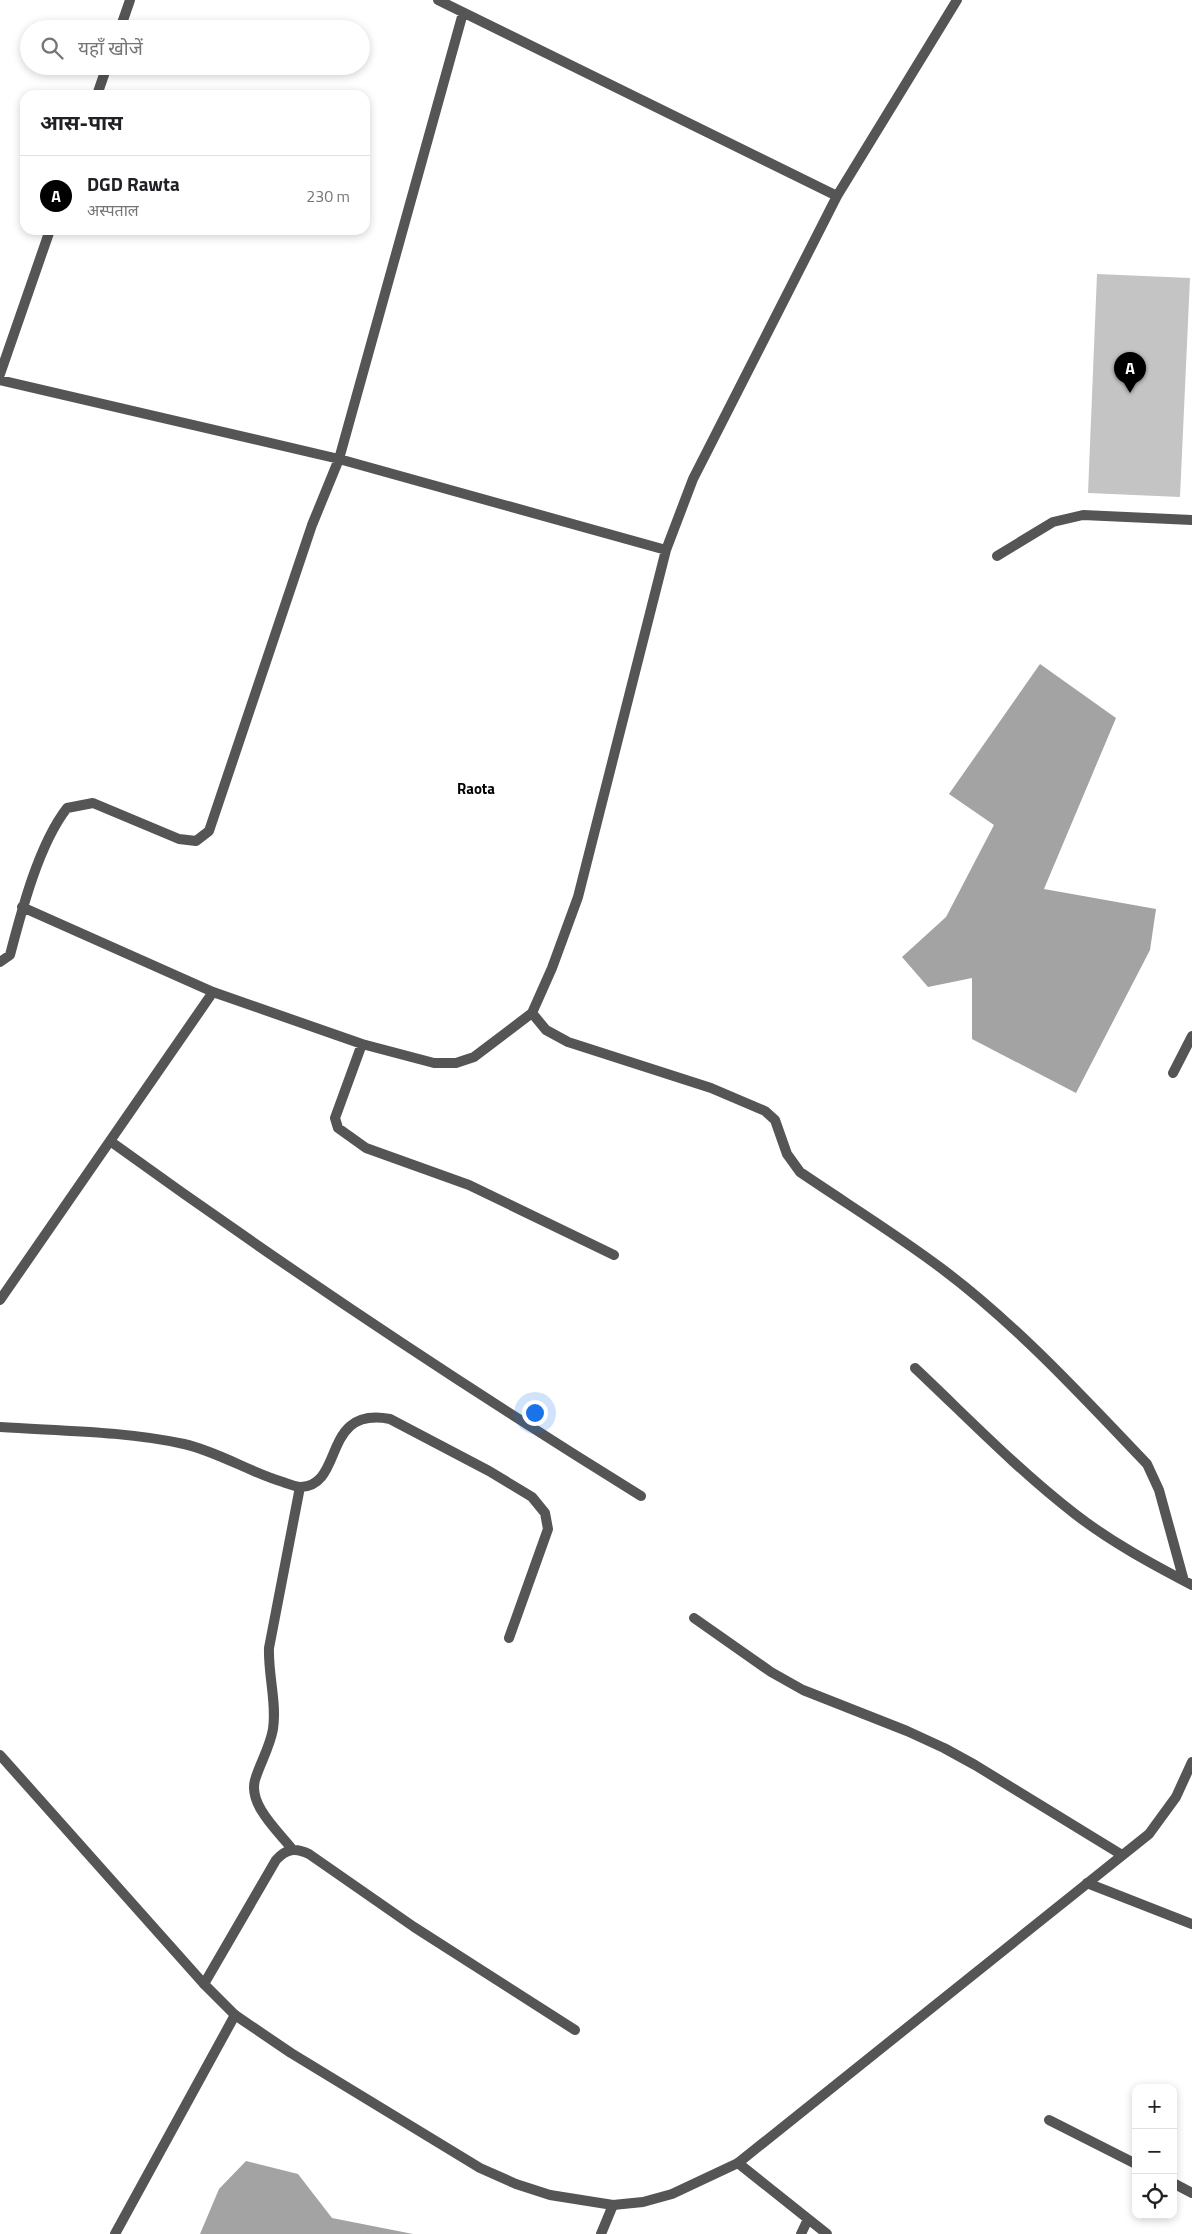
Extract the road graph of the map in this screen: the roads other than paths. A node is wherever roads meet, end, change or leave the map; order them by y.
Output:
1 (130, 0) edge
2 (440, 0) edge
3 (957, 0) edge
4 (463, 13) junction
5 (123, 20) edge
6 (104, 75) edge
7 (99, 90) edge
8 (837, 196) junction
9 (48, 235) edge
10 (0, 374) edge
11 (0, 380) edge
12 (339, 459) junction
13 (1192, 520) edge
14 (666, 550) junction
15 (997, 556) dead end
16 (22, 907) junction
17 (0, 962) edge
18 (213, 992) junction
19 (532, 1012) junction
20 (1192, 1036) edge
21 (362, 1044) junction
22 (1173, 1073) dead end
23 (110, 1141) junction
24 (614, 1255) dead end
25 (0, 1300) edge
26 (915, 1368) dead end
27 (0, 1427) edge
28 (300, 1487) junction
29 (641, 1496) dead end
30 (1188, 1583) edge
31 (694, 1618) dead end
32 (509, 1638) dead end
33 (0, 1754) edge
34 (1192, 1762) edge
35 (292, 1849) junction
36 (1122, 1855) junction
37 (1087, 1883) junction
38 (1192, 1924) edge
39 (204, 1984) junction
40 (235, 2015) junction
41 (575, 2030) dead end
42 (1049, 2120) dead end
43 (738, 2162) junction
44 (1132, 2162) edge
45 (1177, 2185) edge
46 (1192, 2192) edge
47 (613, 2205) junction
48 (808, 2219) junction
49 (116, 2234) edge
50 (601, 2234) edge
51 (801, 2234) edge
52 (827, 2234) edge

1 - 5 street
2 - 4 street
3 - 8 street
4 - 8 street
4 - 12 street
6 - 7 street
8 - 14 street
9 - 10 street
11 - 12 street
12 - 14 street
12 - 16 street
13 - 15 street
14 - 19 street
16 - 17 street
16 - 18 street
18 - 21 street
18 - 23 street
19 - 21 street
19 - 30 street
20 - 22 street
21 - 24 street
23 - 25 street
23 - 29 street
26 - 30 street
27 - 28 street
28 - 32 street
28 - 35 street
31 - 36 street
33 - 39 street
34 - 36 street
35 - 39 street
35 - 41 street
36 - 37 street
37 - 38 street
37 - 43 street
39 - 40 street
40 - 47 street
40 - 49 street
42 - 44 street
43 - 47 street
43 - 48 street
45 - 46 street
47 - 50 street
48 - 51 street
48 - 52 street

